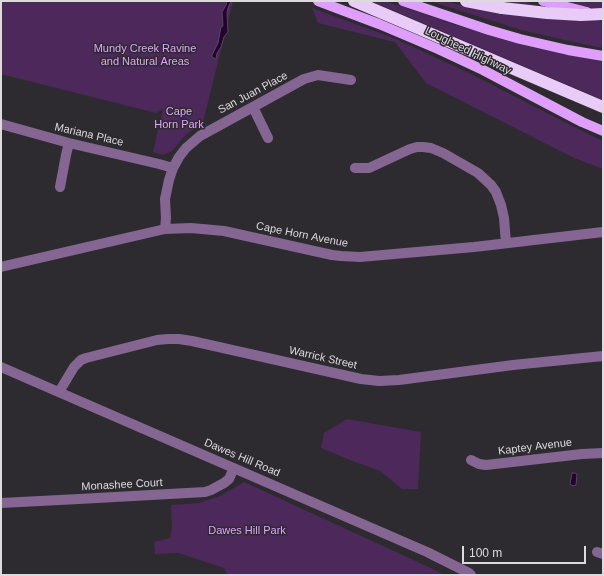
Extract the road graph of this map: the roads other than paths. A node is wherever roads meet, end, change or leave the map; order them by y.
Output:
1 (318, 1) edge
2 (354, 1) edge
3 (403, 1) edge
4 (466, 1) edge
5 (474, 1) edge
6 (543, 1) edge
7 (498, 7) junction
8 (603, 15) edge
9 (603, 56) edge
10 (351, 80) dead end
11 (253, 107) junction
12 (603, 107) edge
13 (1, 124) edge
14 (603, 132) edge
15 (268, 138) dead end
16 (69, 143) junction
17 (173, 168) junction
18 (356, 168) dead end
19 (60, 187) dead end
20 (165, 229) junction
21 (603, 232) edge
22 (506, 243) junction
23 (1, 267) edge
24 (603, 356) edge
25 (1, 367) edge
26 (59, 392) junction
27 (603, 453) edge
28 (471, 460) dead end
29 (234, 468) junction
30 (1, 503) edge
31 (471, 575) edge

1 - 14 main road, Lougheed Highway
2 - 12 highway
3 - 9 main road, Lougheed Highway
4 - 7 highway
5 - 7 highway
6 - 8 main road
7 - 8 highway, bridge
10 - 11 street, San Juan Place
11 - 15 street
11 - 17 street, San Juan Place
13 - 16 street, Mariana Place
16 - 17 street, Mariana Place
16 - 19 street
17 - 20 street, San Juan Place
18 - 22 street
20 - 22 street, Cape Horn Avenue
20 - 23 street, Cape Horn Avenue
21 - 22 street, Cape Horn Avenue
24 - 26 street, Warrick Street
25 - 26 street, Dawes Hill Road
26 - 29 street, Dawes Hill Road
27 - 28 street, Kaptey Avenue
29 - 30 street, Monashee Court
29 - 31 street, Dawes Hill Road

